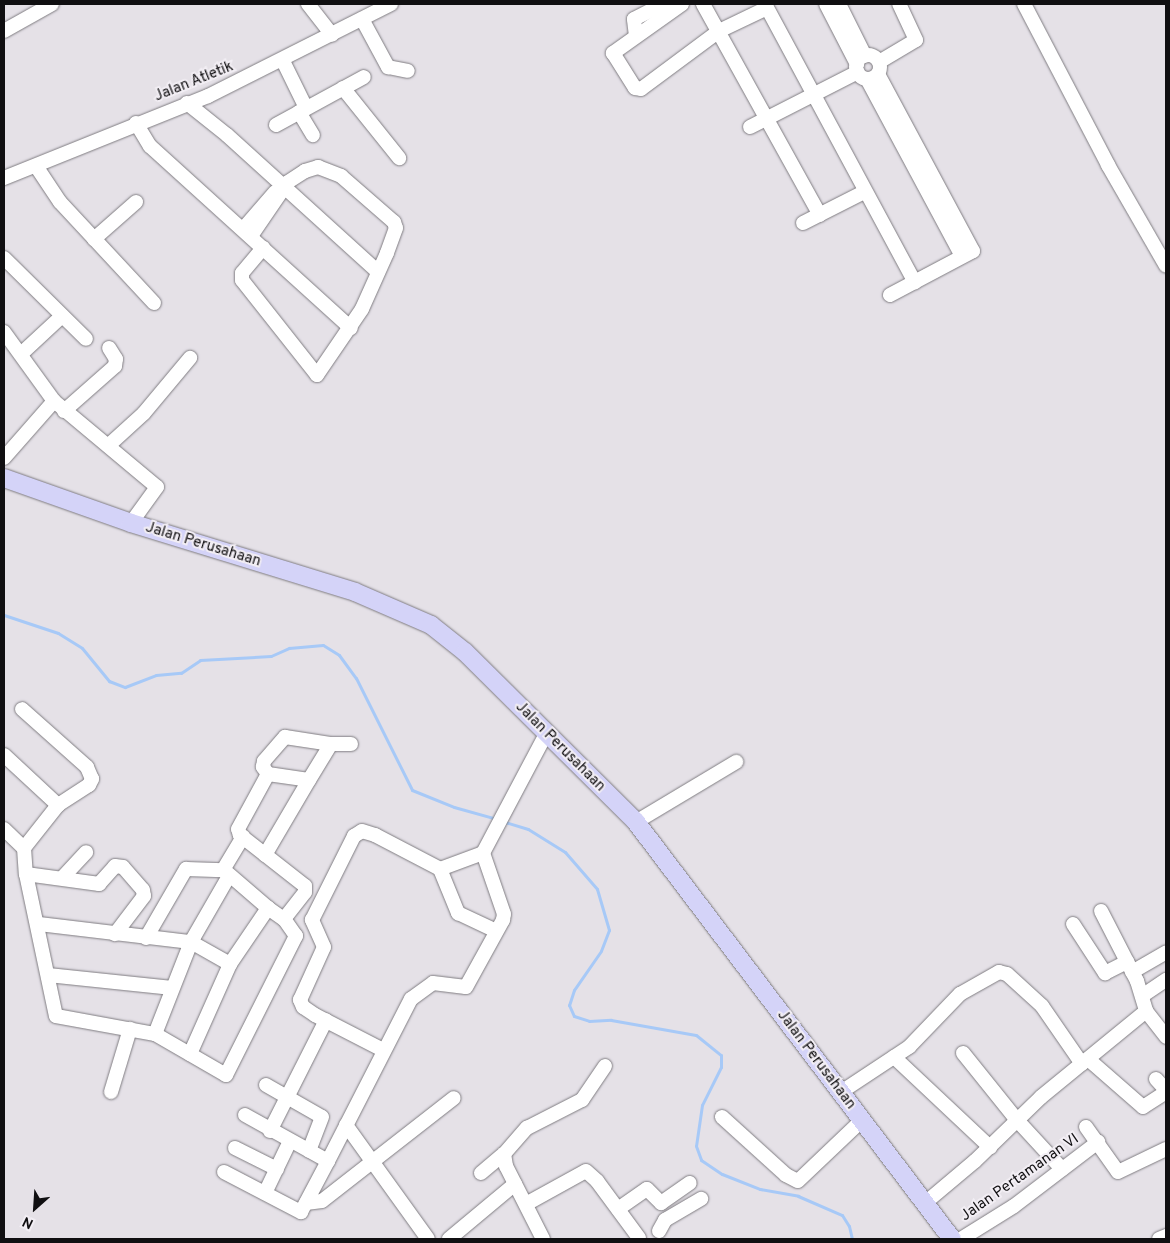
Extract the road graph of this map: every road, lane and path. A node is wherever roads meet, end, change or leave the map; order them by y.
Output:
1 (52, 4) edge
2 (308, 4) edge
3 (391, 4) edge
4 (663, 4) edge
5 (682, 4) edge
6 (703, 4) edge
7 (826, 4) edge
8 (839, 4) edge
9 (900, 4) edge
10 (1024, 4) edge
11 (766, 6) edge
12 (362, 19) junction
13 (4, 31) edge
14 (719, 31) junction
15 (332, 35) junction
16 (636, 36) junction
17 (283, 61) junction
18 (867, 68) junction
19 (408, 71) dead end
20 (364, 77) dead end
21 (343, 88) junction
22 (813, 96) junction
23 (187, 103) junction
24 (303, 110) junction
25 (767, 119) junction
26 (136, 123) junction
27 (276, 125) dead end
28 (750, 126) dead end
29 (313, 135) dead end
30 (399, 158) dead end
31 (36, 166) junction
32 (4, 178) edge
33 (285, 188) junction
34 (864, 192) junction
35 (136, 202) dead end
36 (820, 215) junction
37 (803, 223) dead end
38 (247, 233) junction
39 (94, 239) junction
40 (263, 248) junction
41 (4, 258) edge
42 (1166, 266) edge
43 (378, 272) junction
44 (915, 282) junction
45 (890, 295) dead end
46 (154, 303) dead end
47 (62, 316) junction
48 (351, 328) junction
49 (4, 332) edge
50 (86, 339) dead end
51 (109, 348) dead end
52 (22, 354) junction
53 (190, 358) dead end
54 (54, 402) junction
55 (64, 411) junction
56 (108, 445) junction
57 (4, 458) edge
58 (5, 481) edge
59 (131, 523) junction
60 (22, 709) dead end
61 (546, 734) junction
62 (331, 744) junction
63 (351, 744) dead end
64 (4, 755) edge
65 (736, 762) dead end
66 (268, 774) junction
67 (309, 780) junction
68 (58, 805) junction
69 (636, 822) junction
70 (4, 829) edge
71 (243, 837) junction
72 (24, 848) junction
73 (86, 852) dead end
74 (484, 853) junction
75 (265, 855) junction
76 (440, 869) junction
77 (226, 872) junction
78 (26, 874) junction
79 (63, 877) junction
80 (268, 908) junction
81 (1101, 911) dead end
82 (284, 920) junction
83 (39, 924) junction
84 (1073, 924) dead end
85 (496, 931) junction
86 (115, 934) junction
87 (146, 938) junction
88 (191, 942) junction
89 (1166, 952) edge
90 (230, 964) junction
91 (1130, 967) junction
92 (48, 975) junction
93 (1166, 980) edge
94 (172, 988) junction
95 (1142, 996) junction
96 (1146, 1011) junction
97 (326, 1020) junction
98 (130, 1029) junction
99 (1164, 1032) edge
100 (155, 1034) junction
101 (384, 1050) junction
102 (963, 1053) dead end
103 (190, 1054) junction
104 (894, 1057) junction
105 (1085, 1062) junction
106 (605, 1066) dead end
107 (1156, 1079) dead end
108 (266, 1085) dead end
109 (111, 1092) dead end
110 (841, 1092) junction
111 (1166, 1093) edge
112 (288, 1097) junction
113 (454, 1098) dead end
114 (245, 1115) dead end
115 (722, 1117) dead end
116 (1016, 1119) junction
117 (862, 1120) junction
118 (346, 1125) junction
119 (1086, 1127) dead end
120 (270, 1131) junction
121 (290, 1141) junction
122 (1098, 1142) junction
123 (990, 1147) junction
124 (235, 1148) dead end
125 (1166, 1149) edge
126 (309, 1151) junction
127 (504, 1154) junction
128 (372, 1159) junction
129 (328, 1162) junction
130 (277, 1169) junction
131 (1062, 1169) junction
132 (224, 1172) dead end
133 (481, 1173) dead end
134 (690, 1183) dead end
135 (515, 1184) junction
136 (265, 1193) junction
137 (701, 1199) dead end
138 (925, 1202) junction
139 (306, 1203) junction
140 (526, 1204) junction
141 (618, 1209) junction
142 (662, 1235) edge
143 (1166, 1236) edge
144 (428, 1239) edge
145 (449, 1239) edge
146 (543, 1239) edge
147 (639, 1239) edge
148 (953, 1239) edge
149 (1158, 1239) edge

1 - 13 street
2 - 15 street
3 - 12 street, Jalan Atletik
4 - 16 street
5 - 16 street
6 - 14 street
7 - 18 street
8 - 18 street
9 - 18 street
10 - 42 street
11 - 14 street
11 - 22 street
12 - 15 street, Jalan Atletik
12 - 19 street
14 - 16 street
14 - 25 street
15 - 17 street, Jalan Atletik
17 - 23 street, Jalan Atletik
17 - 24 street
18 - 22 street
18 - 44 street
20 - 21 street
21 - 24 street
21 - 30 street
22 - 25 street
22 - 34 street
23 - 26 street, Jalan Atletik
23 - 33 street
24 - 27 street
24 - 29 street
25 - 28 street
25 - 36 street
26 - 31 street, Jalan Atletik
26 - 38 street
31 - 32 street, Jalan Atletik
31 - 39 street
33 - 38 street
33 - 43 street
33 - 43 street
34 - 36 street
34 - 44 street
35 - 39 street
36 - 37 street
38 - 40 street
39 - 46 street
40 - 48 street
40 - 48 street
41 - 47 street
43 - 48 street
44 - 45 street
47 - 50 street
47 - 52 street
49 - 52 street
51 - 55 street
52 - 54 street
53 - 56 street
54 - 55 street
54 - 57 street
55 - 56 street
56 - 59 street
58 - 59 main road, Jalan Perusahaan
59 - 61 main road, Jalan Perusahaan
60 - 68 street
61 - 69 main road, Jalan Perusahaan
61 - 74 street
62 - 63 street
62 - 66 street
62 - 67 street
64 - 68 street
65 - 69 street
66 - 67 street
66 - 71 street
67 - 75 street
68 - 72 street
69 - 110 main road, Jalan Perusahaan
70 - 72 street
71 - 75 street
71 - 77 street
72 - 78 street
73 - 79 street
74 - 76 street
74 - 85 street
75 - 82 street
76 - 85 street
76 - 97 street
77 - 80 street
77 - 87 street
77 - 88 street
78 - 79 street
78 - 83 street
79 - 86 street
80 - 82 street
80 - 90 street
81 - 91 street
82 - 103 street
83 - 86 street
83 - 92 street
84 - 91 street
85 - 101 street
86 - 87 street
87 - 88 street
88 - 90 street
88 - 94 street
89 - 91 street
90 - 103 street
91 - 95 street
92 - 94 street
92 - 98 street
93 - 95 street
94 - 100 street
95 - 96 street
96 - 99 street
96 - 105 street
97 - 101 street
97 - 112 street
98 - 100 street
98 - 109 street
100 - 103 street
101 - 118 street
102 - 116 street
104 - 105 street
104 - 110 street
104 - 123 street
105 - 111 street
105 - 116 street
106 - 127 street
107 - 111 street
108 - 112 street
110 - 117 main road, Jalan Perusahaan
112 - 120 street
112 - 126 street
113 - 128 street
114 - 120 street
115 - 117 street
116 - 123 street
116 - 131 street
117 - 138 main road, Jalan Perusahaan
118 - 128 street
118 - 129 street
119 - 122 street
120 - 121 street
121 - 126 street
121 - 130 street
122 - 125 street
122 - 131 street, Jalan Pertamanan VI
123 - 138 street
124 - 130 street
126 - 129 street
127 - 133 street
127 - 135 street
128 - 139 street
128 - 144 street
129 - 139 street
130 - 136 street
131 - 148 street, Jalan Pertamanan VI
132 - 136 street
134 - 141 street
135 - 140 street
135 - 145 street
136 - 139 street
137 - 142 street
138 - 148 main road, Jalan Perusahaan
140 - 141 street
140 - 146 street
141 - 147 street
142 - 147 street
143 - 149 street

